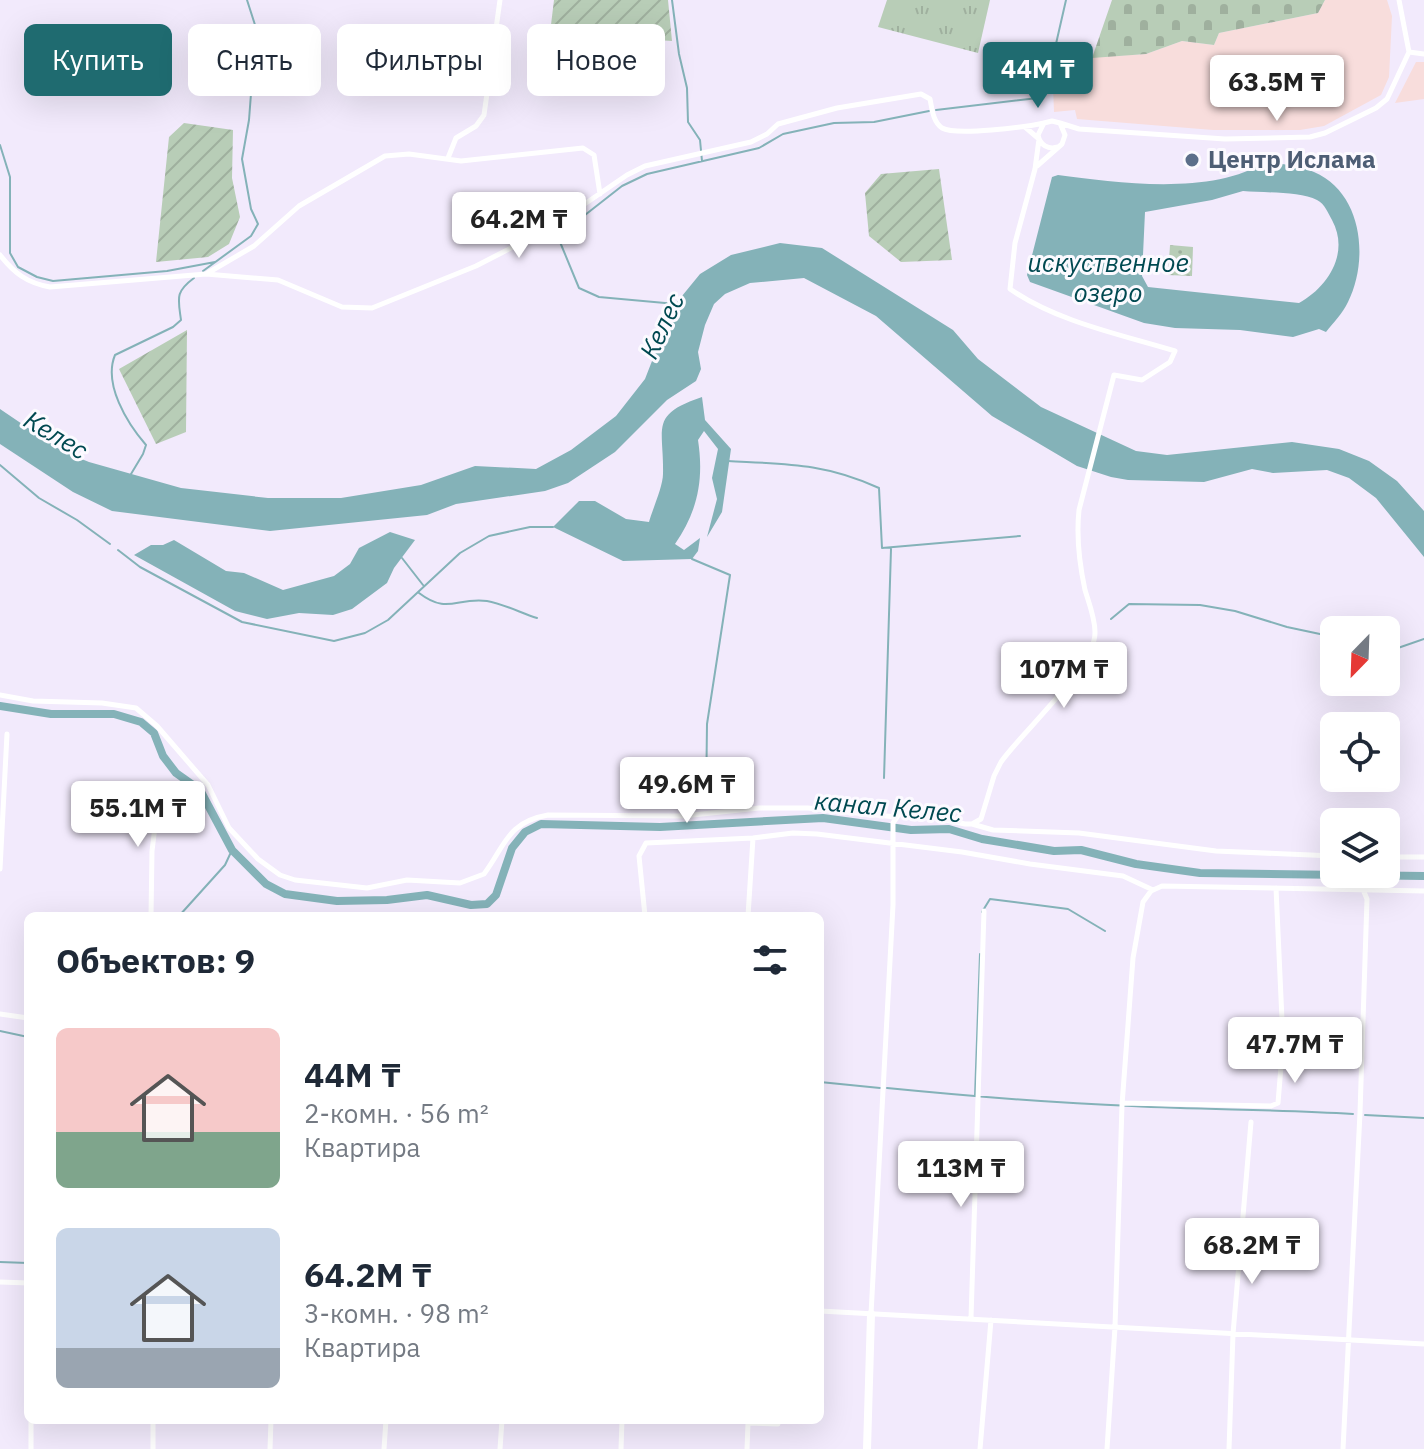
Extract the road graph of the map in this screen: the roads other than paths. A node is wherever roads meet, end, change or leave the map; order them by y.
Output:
1 (500, 0) edge
2 (1399, 0) edge
3 (1409, 52) junction
4 (1424, 54) edge
5 (1044, 123) junction
6 (1060, 123) junction
7 (1025, 127) junction
8 (1079, 129) junction
9 (1039, 139) junction
10 (1060, 145) junction
11 (448, 158) junction
12 (1035, 169) junction
13 (600, 194) junction
14 (0, 255) edge
15 (206, 274) junction
16 (0, 695) edge
17 (7, 734) dead end
18 (160, 786) dead end
19 (894, 820) junction
20 (972, 824) junction
21 (753, 838) junction
22 (892, 844) junction
23 (1320, 855) edge
24 (1400, 857) edge
25 (1424, 857) edge
26 (0, 869) edge
27 (1276, 888) junction
28 (1153, 890) junction
29 (1424, 891) edge
30 (1364, 892) junction
31 (984, 911) dead end
32 (151, 912) edge
33 (645, 912) edge
34 (748, 912) edge
35 (0, 1014) edge
36 (24, 1017) edge
37 (1122, 1106) junction
38 (1251, 1122) dead end
39 (0, 1282) edge
40 (24, 1283) edge
41 (824, 1311) edge
42 (871, 1314) junction
43 (971, 1318) junction
44 (991, 1320) junction
45 (1115, 1327) junction
46 (1233, 1334) junction
47 (1349, 1340) junction
48 (1424, 1344) edge
49 (31, 1424) edge
50 (153, 1424) edge
51 (271, 1424) edge
52 (386, 1424) edge
53 (502, 1424) edge
54 (622, 1424) edge
55 (748, 1424) edge
56 (31, 1449) edge
57 (153, 1449) edge
58 (270, 1449) edge
59 (384, 1449) edge
60 (500, 1449) edge
61 (621, 1449) edge
62 (747, 1449) edge
63 (867, 1449) edge
64 (980, 1449) edge
65 (1107, 1449) edge
66 (1229, 1449) edge
67 (1343, 1449) edge

1 - 11 street
2 - 3 street
3 - 4 street
3 - 8 street
5 - 6 street
5 - 7 street
5 - 9 street
6 - 8 street
6 - 10 street
7 - 9 street
7 - 13 street
8 - 10 street
9 - 10 street
9 - 12 street
10 - 12 street
11 - 13 street
11 - 15 street
12 - 20 street
13 - 15 street
14 - 15 street
16 - 19 street
17 - 26 street
18 - 32 street
19 - 20 street
19 - 22 street
20 - 23 street
21 - 22 street
21 - 33 street
21 - 34 street
22 - 28 street
22 - 42 street
24 - 25 street
27 - 28 street
27 - 30 street
27 - 37 street
28 - 37 street
29 - 30 street
30 - 47 street
31 - 43 street
35 - 36 street
37 - 45 street
38 - 46 street
39 - 40 street
41 - 42 street
42 - 43 street
42 - 63 main road
43 - 44 street
44 - 45 street
44 - 64 street
45 - 46 street
45 - 65 street
46 - 47 street
46 - 66 street
47 - 48 street
47 - 67 street
49 - 56 street
50 - 57 street
51 - 58 street
52 - 59 street
53 - 60 street
54 - 61 street
55 - 62 street

